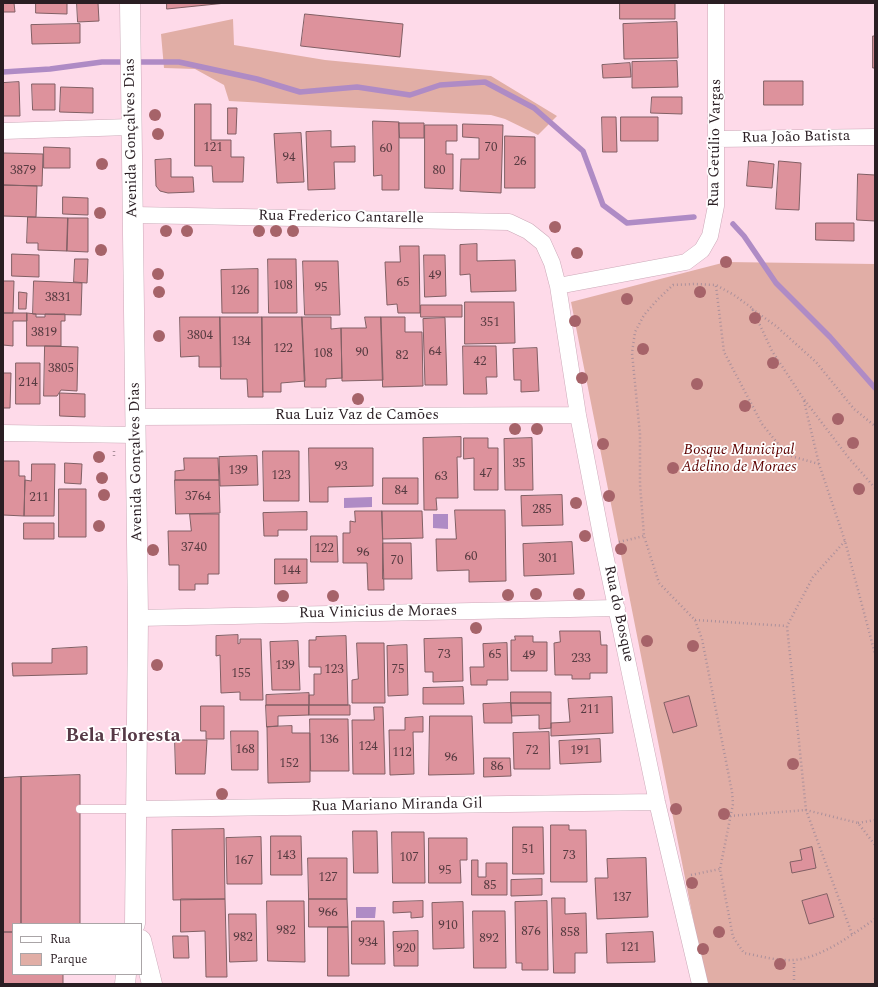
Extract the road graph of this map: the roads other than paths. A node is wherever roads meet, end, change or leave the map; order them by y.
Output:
1 (130, 3) edge
2 (716, 3) edge
3 (130, 127) junction
4 (3, 131) edge
5 (875, 136) edge
6 (717, 139) junction
7 (134, 215) junction
8 (543, 243) joint
9 (558, 286) junction
10 (578, 415) junction
11 (136, 426) junction
12 (3, 433) edge
13 (617, 608) junction
14 (138, 618) junction
15 (657, 802) junction
16 (80, 809) dead end
17 (137, 810) junction
18 (136, 923) edge
19 (142, 944) edge
20 (152, 984) edge
21 (700, 984) edge

1 - 3 street, Avenida Gonçalves Dias
2 - 6 street, Rua Getúlio Vargas
3 - 4 street
3 - 7 street, Avenida Gonçalves Dias
5 - 6 street, Rua João Batista
6 - 9 street, Rua Getúlio Vargas
7 - 8 street, Rua Frederico Cantarelle
7 - 11 street, Avenida Gonçalves Dias
8 - 9 street, Rua do Bosque
9 - 10 street, Rua do Bosque
10 - 11 street, Rua Luiz Vaz de Camões
10 - 13 street, Rua do Bosque
11 - 12 street, Rua Luiz Vaz de Camões
11 - 14 street, Avenida Gonçalves Dias
13 - 14 street, Rua Vinicius de Moraes
13 - 15 street, Rua do Bosque
14 - 17 street, Avenida Gonçalves Dias
15 - 17 street, Rua Mariano Miranda Gil
15 - 21 street, Rua do Bosque
16 - 17 lane
17 - 18 street, Avenida Gonçalves Dias
19 - 20 street

